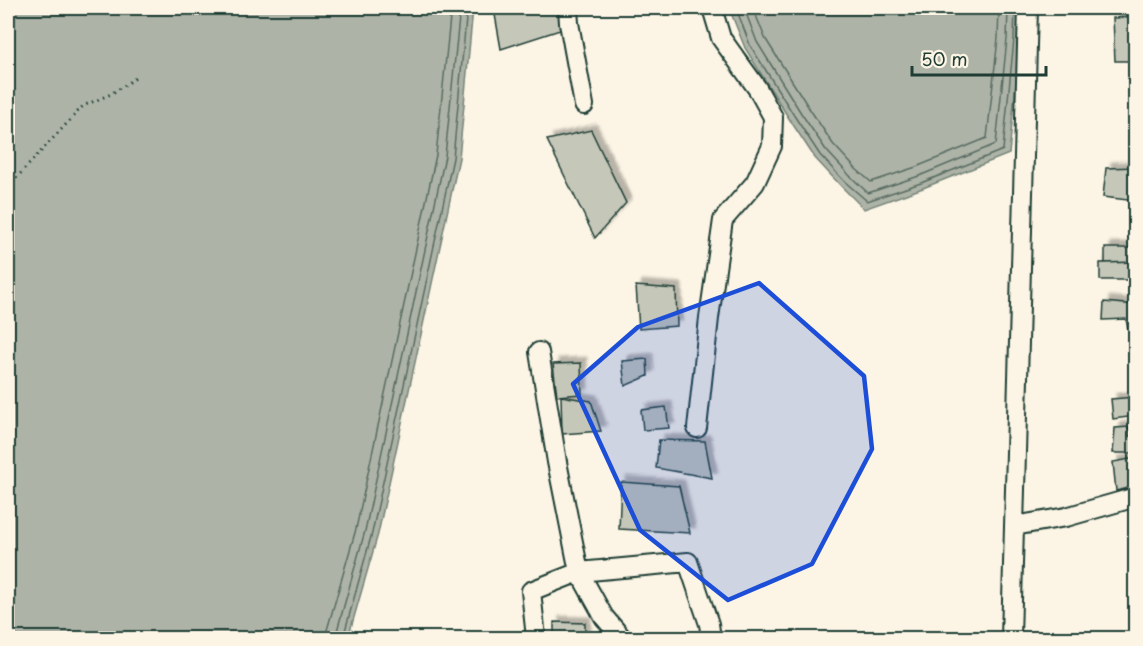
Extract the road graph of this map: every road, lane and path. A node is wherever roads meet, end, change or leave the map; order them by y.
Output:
1 (568, 8) edge
2 (712, 8) edge
3 (1028, 8) edge
4 (137, 77) dead end
5 (584, 105) dead end
6 (8, 187) edge
7 (539, 352) dead end
8 (697, 428) dead end
9 (1136, 497) edge
10 (1014, 526) junction
11 (579, 572) junction
12 (536, 639) edge
13 (622, 639) edge
14 (711, 639) edge
15 (1011, 639) edge

1 - 5 street
2 - 8 street
3 - 10 street
4 - 6 path
7 - 11 street
9 - 10 street
10 - 15 street
11 - 12 street
11 - 13 street
11 - 14 street

